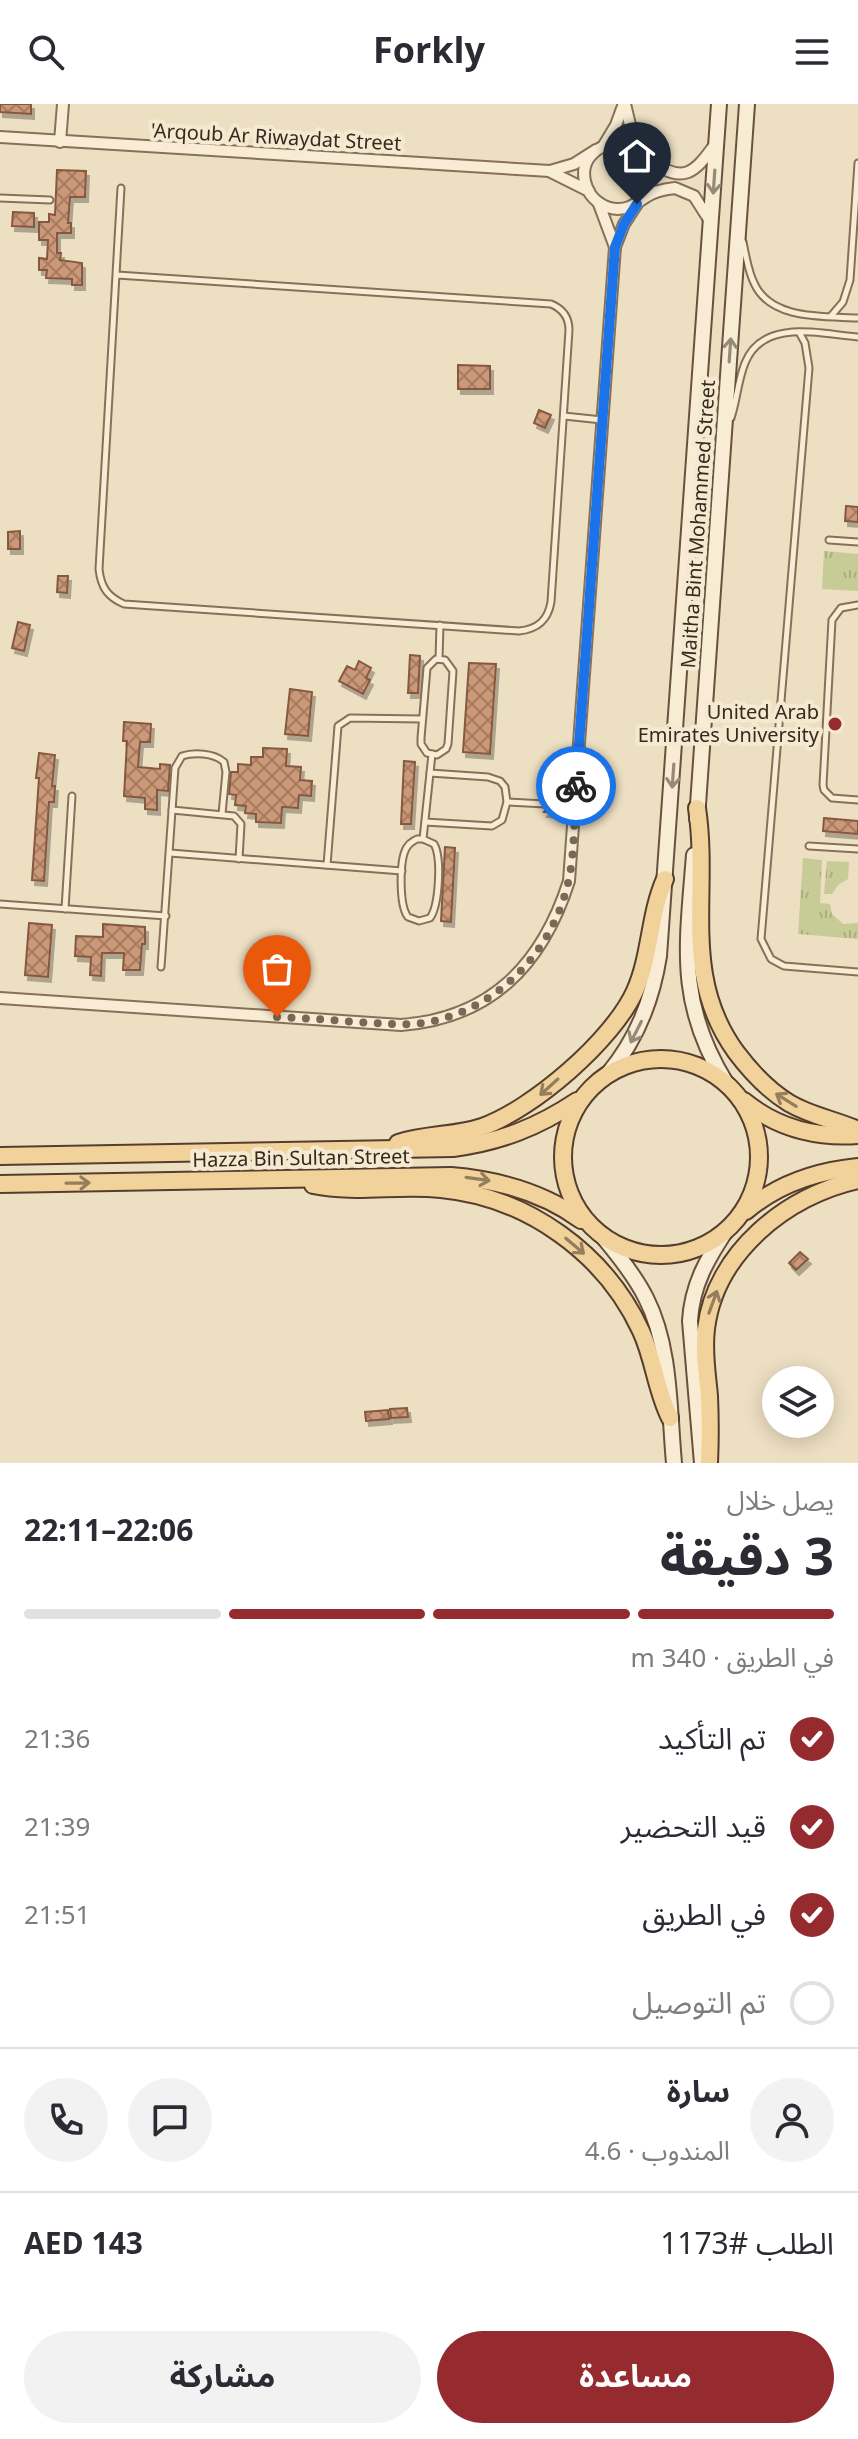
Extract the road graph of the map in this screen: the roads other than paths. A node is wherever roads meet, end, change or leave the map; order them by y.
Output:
1 (63, 104) edge
2 (624, 104) edge
3 (719, 104) edge
4 (747, 104) edge
5 (0, 137) edge
6 (717, 141) junction
7 (60, 142) junction
8 (600, 148) junction
9 (647, 157) junction
10 (858, 163) edge
11 (550, 171) junction
12 (121, 188) dead end
13 (589, 191) junction
14 (0, 198) edge
15 (50, 200) dead end
16 (642, 200) junction
17 (598, 202) junction
18 (739, 221) junction
19 (711, 222) junction
20 (615, 247) junction
21 (117, 275) junction
22 (830, 316) junction
23 (858, 318) edge
24 (799, 332) junction
25 (858, 337) edge
26 (564, 416) junction
27 (603, 420) junction
28 (724, 438) junction
29 (829, 540) dead end
30 (858, 542) edge
31 (858, 605) edge
32 (440, 625) junction
33 (439, 659) junction
34 (422, 719) junction
35 (432, 754) junction
36 (430, 773) junction
37 (72, 796) dead end
38 (858, 800) edge
39 (507, 802) junction
40 (545, 804) dead end
41 (556, 805) dead end
42 (575, 806) junction
43 (697, 808) junction
44 (172, 810) junction
45 (222, 814) junction
46 (425, 822) junction
47 (423, 839) junction
48 (809, 846) dead end
49 (858, 849) edge
50 (170, 853) junction
51 (239, 859) junction
52 (327, 865) junction
53 (402, 871) junction
54 (665, 879) junction
55 (0, 904) edge
56 (65, 909) junction
57 (166, 916) junction
58 (161, 967) dead end
59 (858, 972) edge
60 (0, 998) edge
61 (608, 1074) junction
62 (731, 1088) junction
63 (582, 1098) junction
64 (858, 1133) edge
65 (378, 1150) junction
66 (0, 1156) edge
67 (858, 1167) edge
68 (289, 1178) junction
69 (858, 1180) edge
70 (0, 1184) edge
71 (733, 1223) junction
72 (597, 1232) junction
73 (670, 1418) junction
74 (674, 1463) edge
75 (702, 1463) edge
76 (709, 1463) edge

1 - 7 street
2 - 8 street
2 - 9 street
3 - 6 main road, Maitha Bint Mohammed Street
4 - 18 main road, Maitha Bint Mohammed Street
5 - 7 street, 'Arqoub Ar Riwaydat Street
6 - 9 street
6 -> 19 main road, Maitha Bint Mohammed Street
7 - 11 street, 'Arqoub Ar Riwaydat Street
8 - 9 street
8 - 11 street, 'Arqoub Ar Riwaydat Street
8 - 13 street
9 - 16 street
10 - 22 lane
11 - 13 street, 'Arqoub Ar Riwaydat Street
12 - 21 lane
13 - 17 street
14 - 15 lane
16 - 17 street
16 - 19 street
16 - 20 street
17 - 20 street
18 - 22 lane
28 -> 18 main road, Maitha Bint Mohammed Street
19 -> 54 main road, Maitha Bint Mohammed Street
20 - 27 street
21 - 26 lane
21 - 32 lane
22 - 23 lane
24 - 25 lane
24 - 28 lane
24 - 59 lane
26 - 27 lane
26 - 32 lane
27 - 42 street
28 - 43 main road, Maitha Bint Mohammed Street
29 - 30 lane
31 - 38 lane
32 - 33 lane
33 - 34 lane
33 - 35 lane
34 - 35 lane
34 - 52 lane
35 - 36 lane
36 - 39 lane
36 - 46 lane
37 - 56 lane
39 - 40 lane
39 - 46 lane
41 - 42 lane
42 - 60 street
43 - 62 main road, Maitha Bint Mohammed Street
64 -> 43 main road
44 - 45 lane
44 - 45 lane
44 - 50 lane
45 - 51 lane
46 - 47 lane
47 - 53 lane
47 - 53 lane
48 - 49 lane
50 - 51 lane
50 - 57 lane
51 - 52 lane
52 - 53 lane
54 -> 61 main road, Maitha Bint Mohammed Street
54 -> 65 main road
55 - 56 lane
56 - 57 lane
57 - 58 lane
61 - 62 main road
61 - 63 main road
62 - 64 main road
62 - 71 main road
63 - 65 main road, Hazza Bin Sultan Street
63 - 72 main road
65 - 66 main road, Hazza Bin Sultan Street
67 - 71 main road
70 -> 68 main road, Hazza Bin Sultan Street
68 -> 72 main road, Hazza Bin Sultan Street
68 -> 73 main road
76 -> 69 main road
71 - 72 main road
71 - 75 main road
72 - 73 main road
73 - 74 main road

